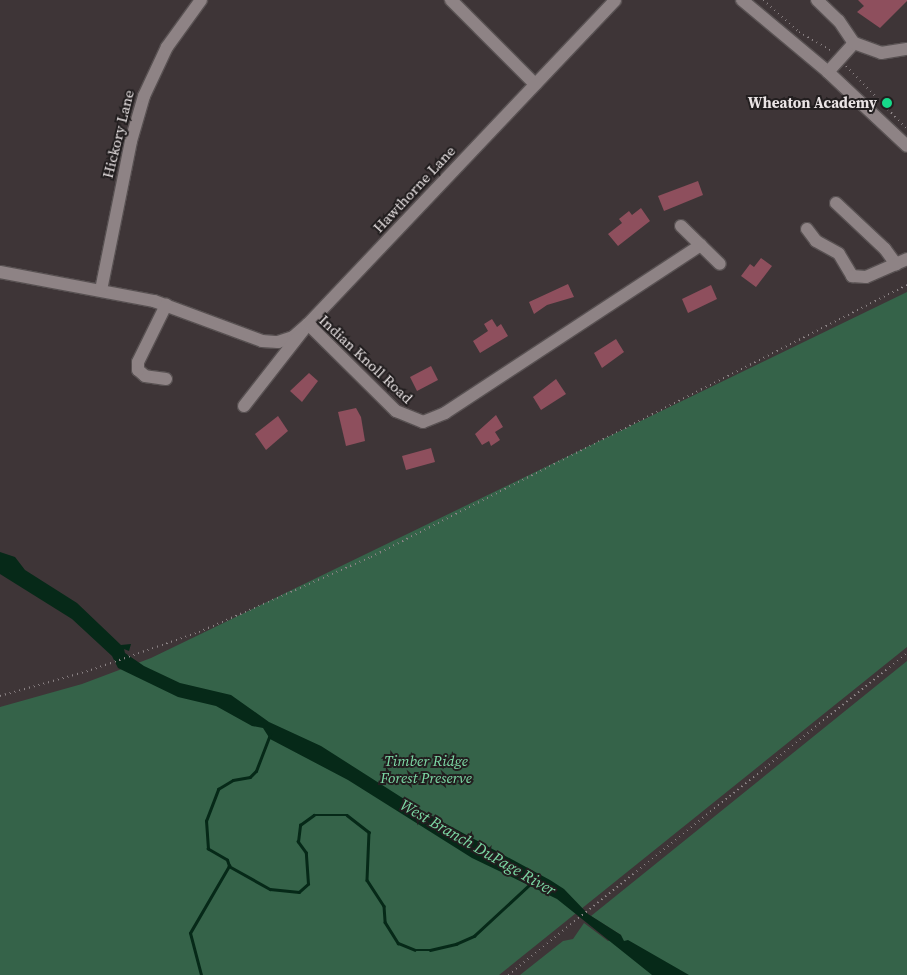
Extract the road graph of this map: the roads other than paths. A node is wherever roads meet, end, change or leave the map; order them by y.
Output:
1 (201, 0) edge
2 (451, 0) edge
3 (615, 0) edge
4 (742, 0) edge
5 (816, 0) edge
6 (854, 43) junction
7 (907, 49) edge
8 (828, 72) junction
9 (535, 84) junction
10 (907, 146) edge
11 (836, 202) dead end
12 (681, 226) dead end
13 (807, 229) dead end
14 (701, 245) junction
15 (901, 261) edge
16 (720, 264) dead end
17 (0, 272) edge
18 (101, 290) junction
19 (166, 306) junction
20 (308, 324) junction
21 (166, 379) dead end
22 (244, 406) dead end

1 - 18 street, Hickory Lane
2 - 9 street
3 - 9 street, Hawthorne Lane
4 - 8 street
5 - 6 street
6 - 7 street
6 - 8 street
8 - 10 street
9 - 20 street, Hawthorne Lane
11 - 15 street
12 - 14 street
13 - 15 street
14 - 16 street
14 - 20 street, Indian Knoll Road
17 - 18 street, Indian Knoll Road
18 - 19 street, Indian Knoll Road
19 - 20 street, Indian Knoll Road
19 - 21 street
20 - 22 street, Hawthorne Lane

